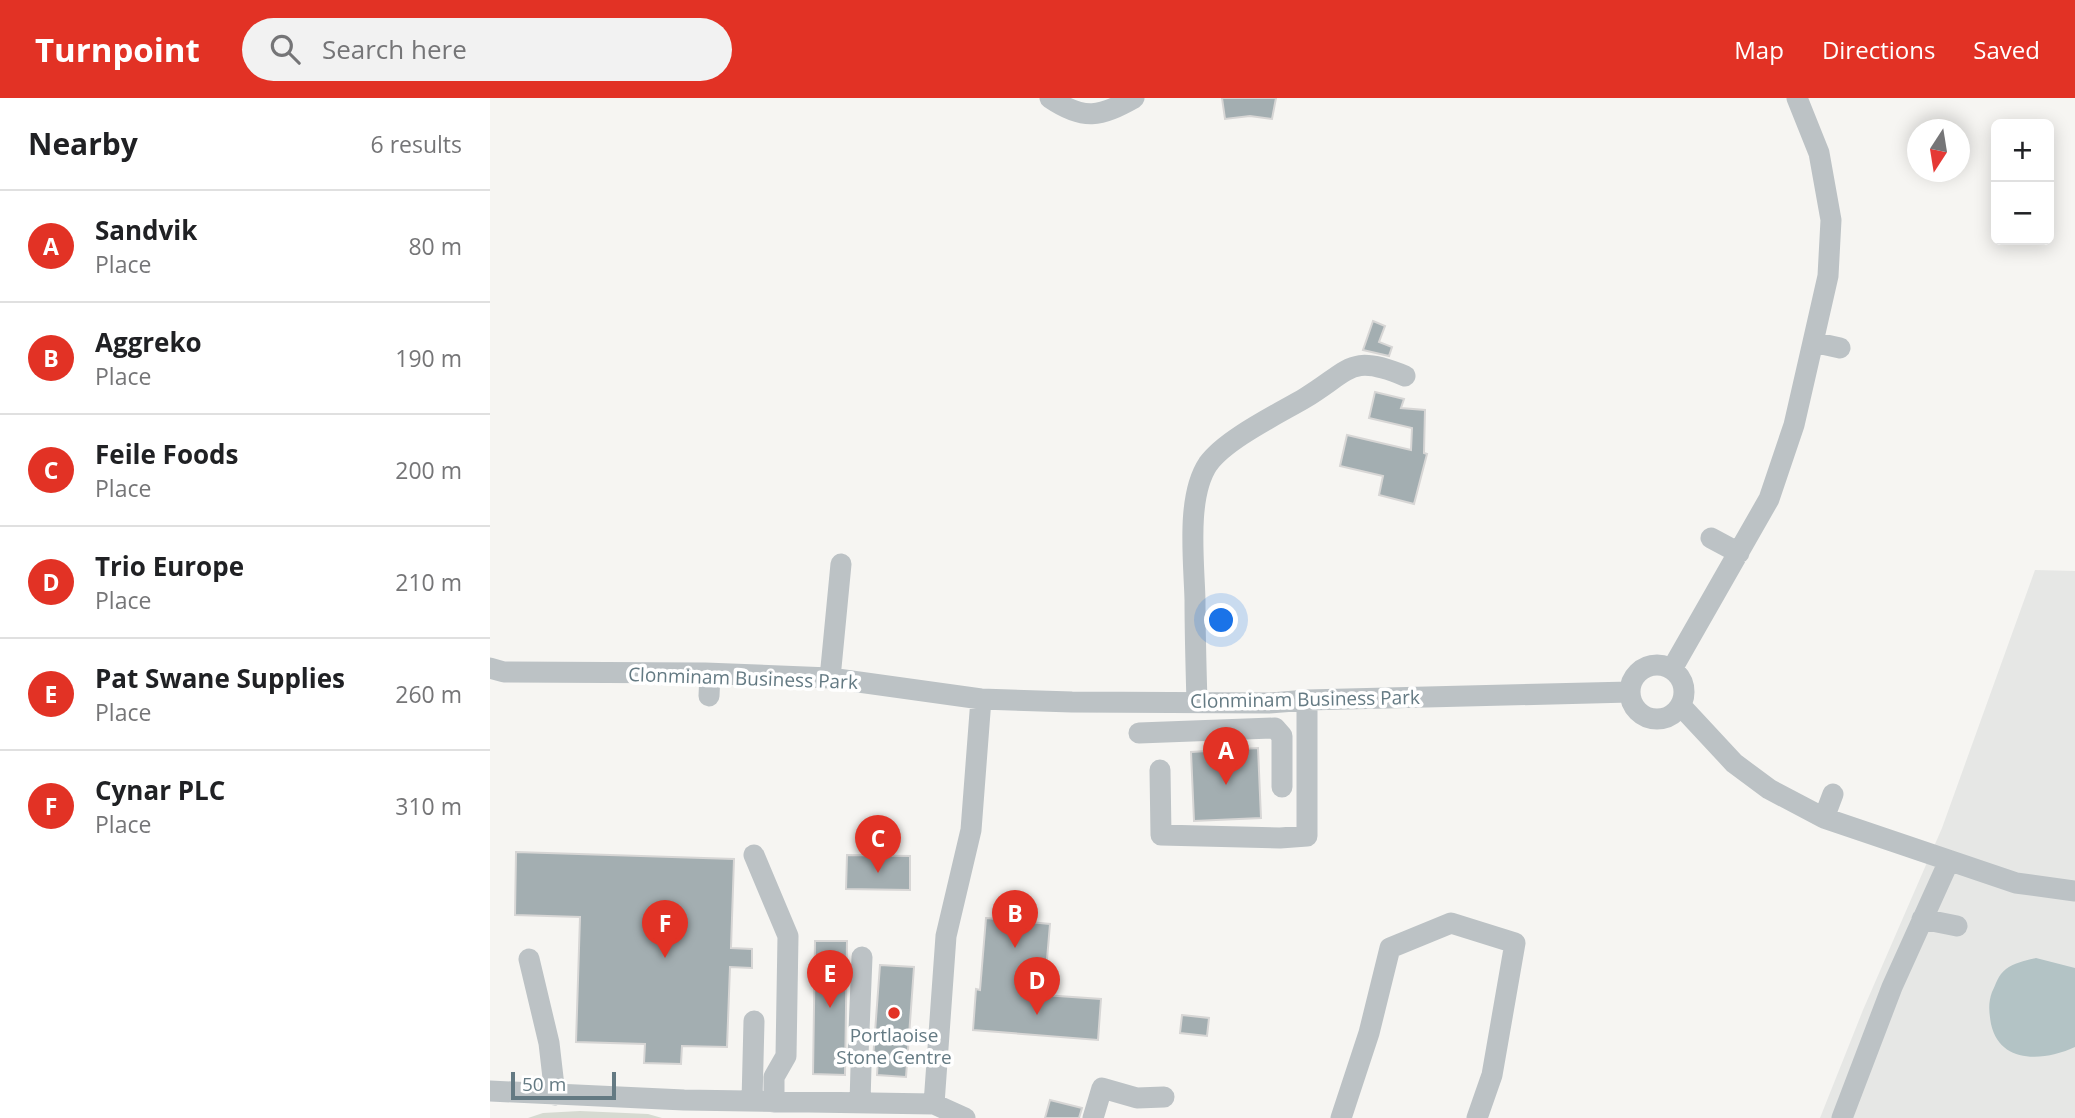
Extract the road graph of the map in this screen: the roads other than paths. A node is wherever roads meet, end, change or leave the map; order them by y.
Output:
1 (1050, 98) edge
2 (1134, 98) edge
3 (1797, 98) edge
4 (1813, 342) junction
5 (1840, 348) dead end
6 (1405, 376) dead end
7 (1711, 538) dead end
8 (1739, 553) junction
9 (841, 565) dead end
10 (1672, 669) junction
11 (495, 672) edge
12 (710, 674) junction
13 (830, 678) junction
14 (1630, 692) junction
15 (709, 696) dead end
16 (981, 699) junction
17 (1307, 700) junction
18 (1197, 702) junction
19 (1681, 706) junction
20 (1139, 733) dead end
21 (1160, 770) dead end
22 (1307, 777) junction
23 (1833, 794) dead end
24 (1824, 818) junction
25 (754, 855) dead end
26 (1940, 858) junction
27 (2075, 891) edge
28 (1923, 919) junction
29 (1957, 926) dead end
30 (862, 957) dead end
31 (529, 960) dead end
32 (754, 1021) dead end
33 (490, 1091) edge
34 (555, 1094) junction
35 (1164, 1097) dead end
36 (752, 1101) junction
37 (774, 1101) junction
38 (860, 1103) junction
39 (934, 1104) junction
40 (686, 1109) edge
41 (965, 1118) edge
42 (1093, 1118) edge
43 (1341, 1118) edge
44 (1477, 1118) edge
45 (1842, 1118) edge

1 - 2 street
3 - 4 street
4 - 5 street
4 - 8 street
6 - 18 street
7 - 8 street
8 - 10 street
9 - 13 street
10 - 14 street
10 - 19 street
11 - 12 street, Clonminam Business Park
12 - 13 street, Clonminam Business Park
12 - 15 street
13 - 16 street, Clonminam Business Park
14 - 17 street, Clonminam Business Park
14 - 19 street
16 - 18 street, Clonminam Business Park
16 - 39 street
17 - 18 street, Clonminam Business Park
17 - 22 street
19 - 24 street
20 - 22 street
21 - 22 street
23 - 24 street
24 - 26 street
25 - 37 street
26 - 27 street
26 - 28 street
28 - 29 street
28 - 45 street
30 - 38 street
31 - 34 street
32 - 36 street
33 - 34 street
34 - 40 street
35 - 42 street
36 - 37 street
36 - 40 street
37 - 38 street
38 - 39 street
39 - 41 street
43 - 44 street

